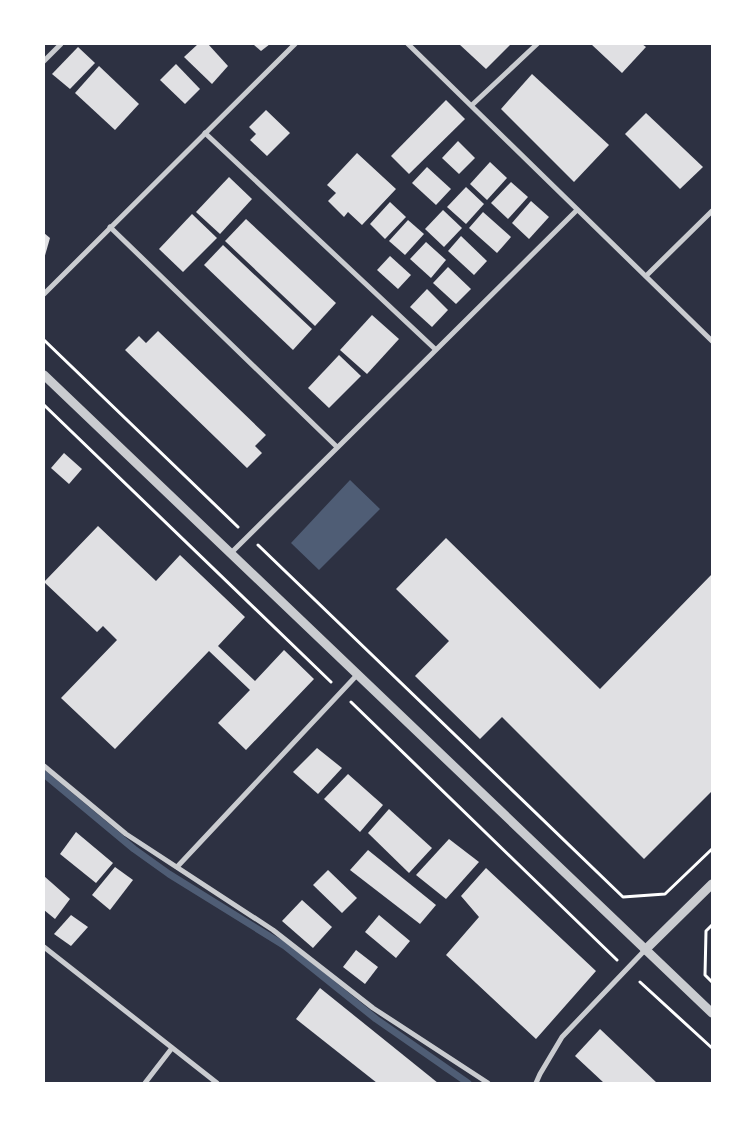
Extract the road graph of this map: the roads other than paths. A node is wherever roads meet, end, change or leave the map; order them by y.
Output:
1 (61, 44) edge
2 (295, 44) edge
3 (408, 44) edge
4 (537, 44) edge
5 (44, 61) edge
6 (472, 105) junction
7 (205, 134) junction
8 (577, 210) junction
9 (712, 211) edge
10 (110, 227) junction
11 (646, 276) junction
12 (44, 294) edge
13 (712, 341) edge
14 (435, 349) junction
15 (44, 375) edge
16 (337, 446) junction
17 (231, 552) junction
18 (358, 676) junction
19 (44, 766) edge
20 (177, 867) junction
21 (712, 884) edge
22 (44, 947) edge
23 (645, 950) junction
24 (712, 1013) edge
25 (172, 1048) junction
26 (145, 1083) edge
27 (217, 1083) edge
28 (488, 1083) edge
29 (536, 1083) edge

1 - 5 street
2 - 7 street
3 - 6 street
4 - 6 street
6 - 8 street
7 - 10 street
7 - 14 street
8 - 11 street
8 - 14 street
9 - 11 street
10 - 12 street
10 - 16 street
11 - 13 street
14 - 16 street
15 - 17 street
16 - 17 street
17 - 18 street
18 - 20 street
18 - 23 street
19 - 20 street
20 - 28 street
21 - 23 street
22 - 25 street
23 - 24 street
23 - 29 street
25 - 26 street
25 - 27 street

